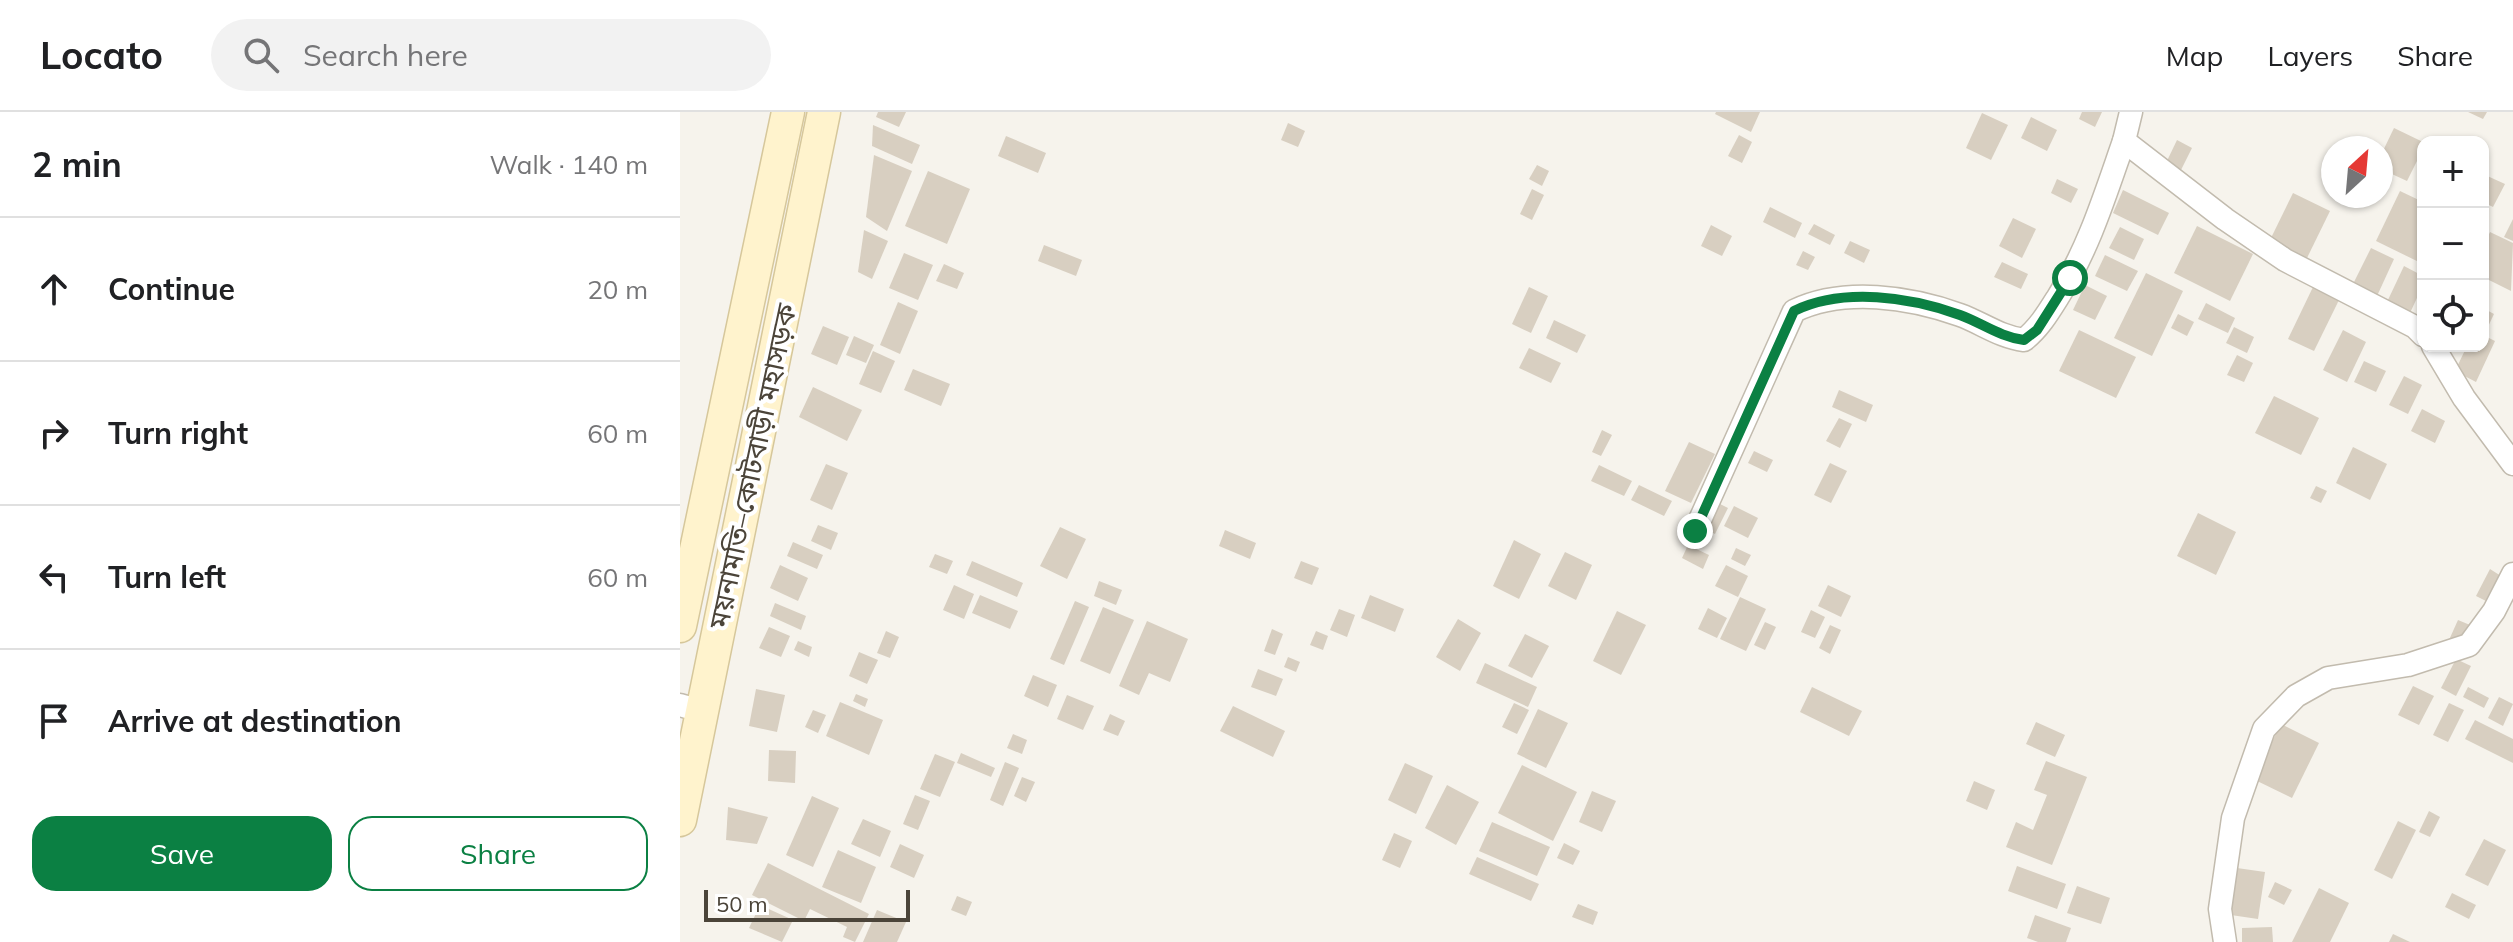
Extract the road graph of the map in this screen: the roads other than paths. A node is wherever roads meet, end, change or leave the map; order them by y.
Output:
1 (788, 112) edge
2 (824, 112) edge
3 (2131, 112) edge
4 (2124, 141) junction
5 (2417, 329) edge
6 (2437, 352) edge
7 (2513, 464) edge
8 (1695, 531) dead end
9 (2513, 574) edge
10 (680, 626) edge
11 (691, 708) edge
12 (680, 820) edge
13 (2225, 942) edge

1 - 10 main road, ময়নামতি–কোটবাড়ী মহাসড়ক
2 - 11 main road, ময়নামতি–কোটবাড়ী মহাসড়ক
3 - 4 street
4 - 5 street
4 - 8 street
6 - 7 street
9 - 13 street
11 - 12 main road, ময়নামতি–কোটবাড়ী মহাসড়ক

